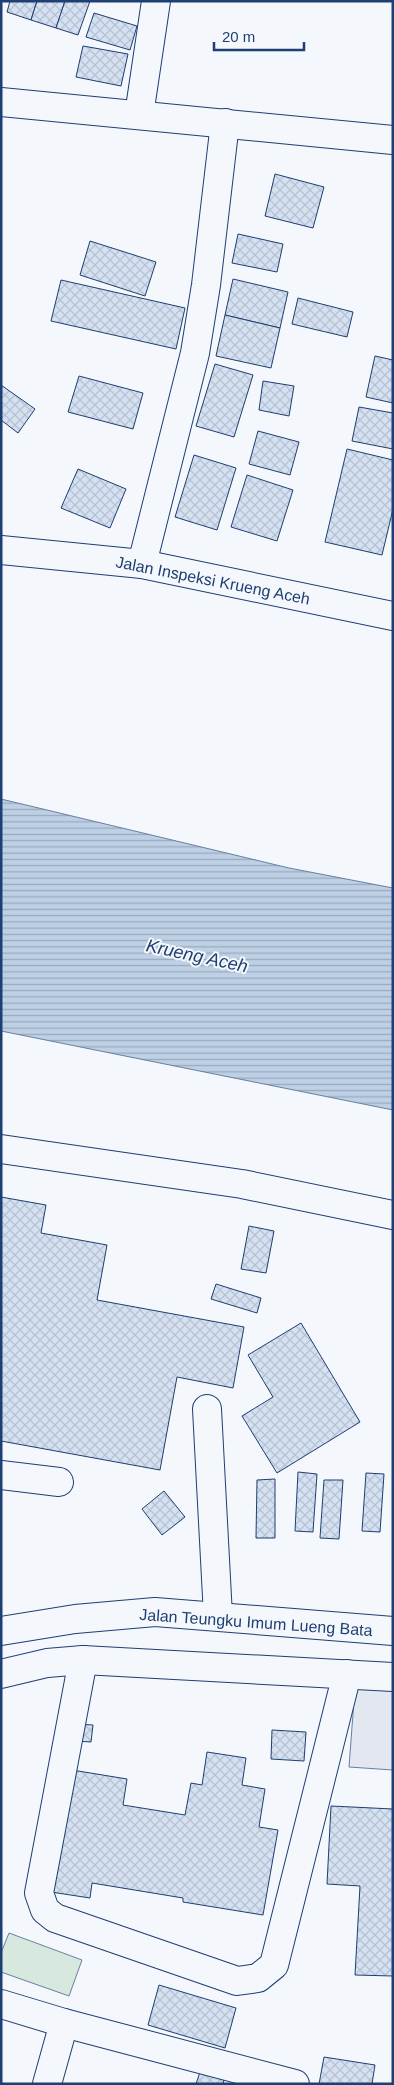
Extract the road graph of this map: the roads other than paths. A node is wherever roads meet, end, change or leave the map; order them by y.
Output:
1 (156, 1) edge
2 (1, 102) edge
3 (139, 115) junction
4 (225, 123) junction
5 (393, 140) edge
6 (1, 550) edge
7 (142, 564) junction
8 (393, 616) edge
9 (1, 1149) edge
10 (393, 1215) edge
11 (207, 1408) dead end
12 (1, 1475) edge
13 (59, 1482) dead end
14 (218, 1616) junction
15 (1, 1631) edge
16 (393, 1631) edge
17 (83, 1660) junction
18 (1, 1674) edge
19 (347, 1674) junction
20 (393, 1677) edge
21 (1, 2004) edge
22 (64, 2023) junction
23 (47, 2084) edge
24 (295, 2084) edge

1 - 3 main road
2 - 3 main road
3 - 4 main road
4 - 5 main road
4 - 7 main road
6 - 7 main road, Jalan Inspeksi Krueng Aceh
7 - 8 main road, Jalan Inspeksi Krueng Aceh
9 - 10 main road
11 - 14 main road
12 - 13 main road
14 - 15 main road, Jalan Teungku Imum Lueng Bata
14 - 16 main road, Jalan Teungku Imum Lueng Bata
17 - 18 main road
17 - 19 main road
17 - 19 main road
19 - 20 main road
21 - 22 main road
22 - 23 main road
22 - 24 main road

